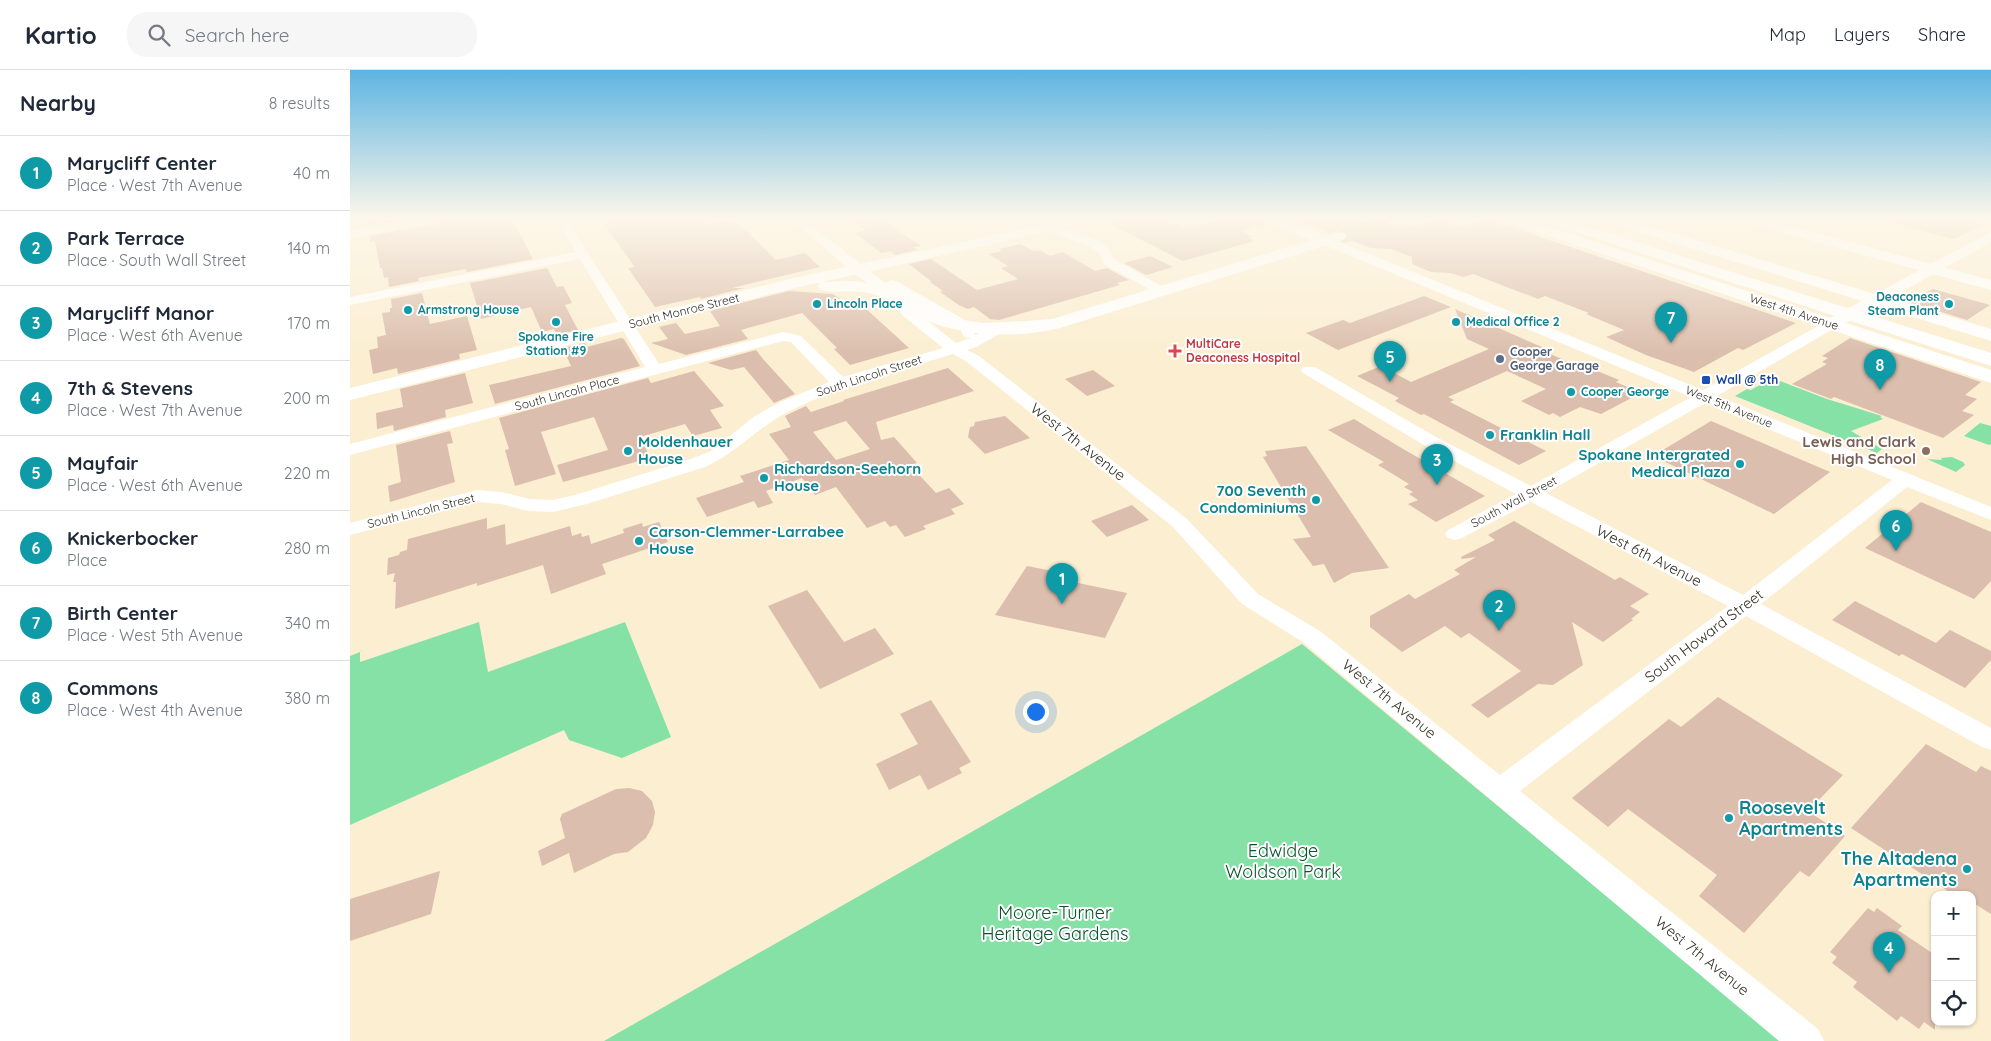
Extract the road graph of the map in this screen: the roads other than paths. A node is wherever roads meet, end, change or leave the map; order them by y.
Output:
1 (533, 264) edge
2 (590, 264) edge
3 (851, 264) edge
4 (879, 264) edge
5 (1115, 264) edge
6 (1249, 264) edge
7 (1395, 264) edge
8 (1650, 264) edge
9 (1691, 264) edge
10 (1728, 264) edge
11 (1764, 264) edge
12 (1913, 264) edge
13 (1939, 264) edge
14 (857, 269) junction
15 (1930, 269) junction
16 (1991, 286) edge
17 (1163, 291) junction
18 (900, 300) junction
19 (350, 301) edge
20 (719, 303) junction
21 (1832, 324) junction
22 (625, 325) junction
23 (1991, 335) edge
24 (966, 345) junction
25 (1991, 346) edge
26 (1991, 360) edge
27 (655, 370) junction
28 (1309, 370) dead end
29 (1991, 377) edge
30 (840, 383) junction
31 (350, 394) edge
32 (1705, 397) junction
33 (350, 450) edge
34 (1905, 479) junction
35 (1531, 494) junction
36 (1991, 514) edge
37 (350, 529) edge
38 (1454, 534) dead end
39 (1745, 605) junction
40 (1991, 740) edge
41 (1502, 790) junction
42 (1806, 1041) edge

1 - 19 street
2 - 22 street
3 - 14 street, West 7th Avenue
4 - 14 street, South Monroe Street
5 - 17 street
6 - 17 street
7 - 32 street, West 5th Avenue
8 - 21 street, West 4th Avenue
9 - 26 main road
10 - 25 main road
11 - 23 main road
12 - 15 main road
13 - 15 street, South Wall Street
14 - 18 street, West 7th Avenue
14 - 20 street, South Monroe Street
14 - 24 street, West 7th Avenue
15 - 16 main road
15 - 21 street, South Wall Street
17 - 24 street, West 7th Avenue
18 - 20 street, West 7th Avenue
18 - 24 street, West 7th Avenue
18 - 24 street, West 7th Avenue
20 - 22 street, South Monroe Street
21 - 29 street, West 4th Avenue
21 - 32 street, South Wall Street
22 - 27 street
22 - 31 street, South Monroe Street
24 - 30 street, South Lincoln Street
24 - 41 street, West 7th Avenue
27 - 30 street, South Lincoln Place
27 - 33 street, South Lincoln Place
28 - 35 street, West 6th Avenue
30 - 37 street, South Lincoln Street
32 - 34 street, West 5th Avenue
32 - 35 street, South Wall Street
34 - 36 street, West 5th Avenue
34 - 39 street, South Howard Street
35 - 38 street, South Wall Street
35 - 39 street, West 6th Avenue
39 - 40 street, West 6th Avenue
39 - 41 street, South Howard Street
41 - 42 street, West 7th Avenue

